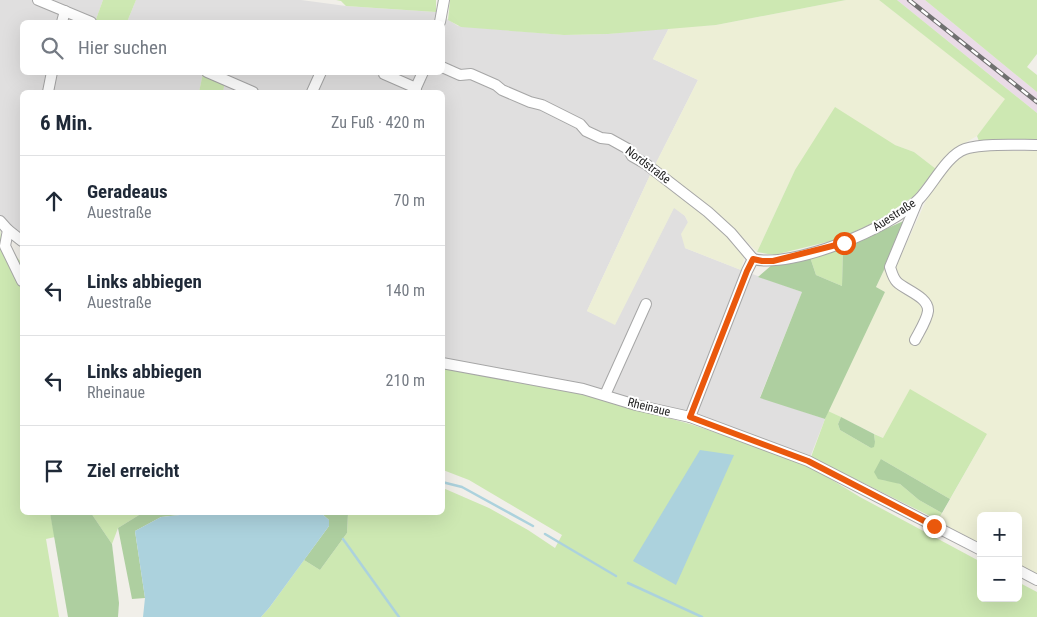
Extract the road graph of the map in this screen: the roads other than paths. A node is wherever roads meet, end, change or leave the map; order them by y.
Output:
1 (38, 0) edge
2 (444, 0) edge
3 (65, 11) junction
4 (63, 20) edge
5 (86, 20) edge
6 (440, 20) edge
7 (445, 68) edge
8 (51, 75) edge
9 (214, 75) edge
10 (320, 75) edge
11 (386, 75) edge
12 (422, 75) edge
13 (48, 90) edge
14 (248, 90) edge
15 (313, 90) edge
16 (415, 90) edge
17 (1037, 145) edge
18 (918, 200) junction
19 (0, 220) edge
20 (8, 230) junction
21 (20, 239) edge
22 (753, 259) junction
23 (20, 277) edge
24 (646, 304) dead end
25 (915, 340) dead end
26 (445, 363) edge
27 (605, 396) junction
28 (690, 417) junction
29 (977, 548) edge
30 (1022, 572) edge
31 (1037, 580) edge

1 - 3 street
2 - 6 street
3 - 4 street
3 - 5 street
7 - 22 street, Nordstraße
8 - 13 street
9 - 14 street
10 - 15 street
11 - 16 street
12 - 16 street
17 - 18 street, Auestraße
18 - 22 street, Auestraße
18 - 25 street
19 - 20 street
20 - 21 street
20 - 23 street
22 - 28 street
24 - 27 street
26 - 27 street, Rheinaue
27 - 28 street, Rheinaue
28 - 29 street, Rheinaue
30 - 31 street

